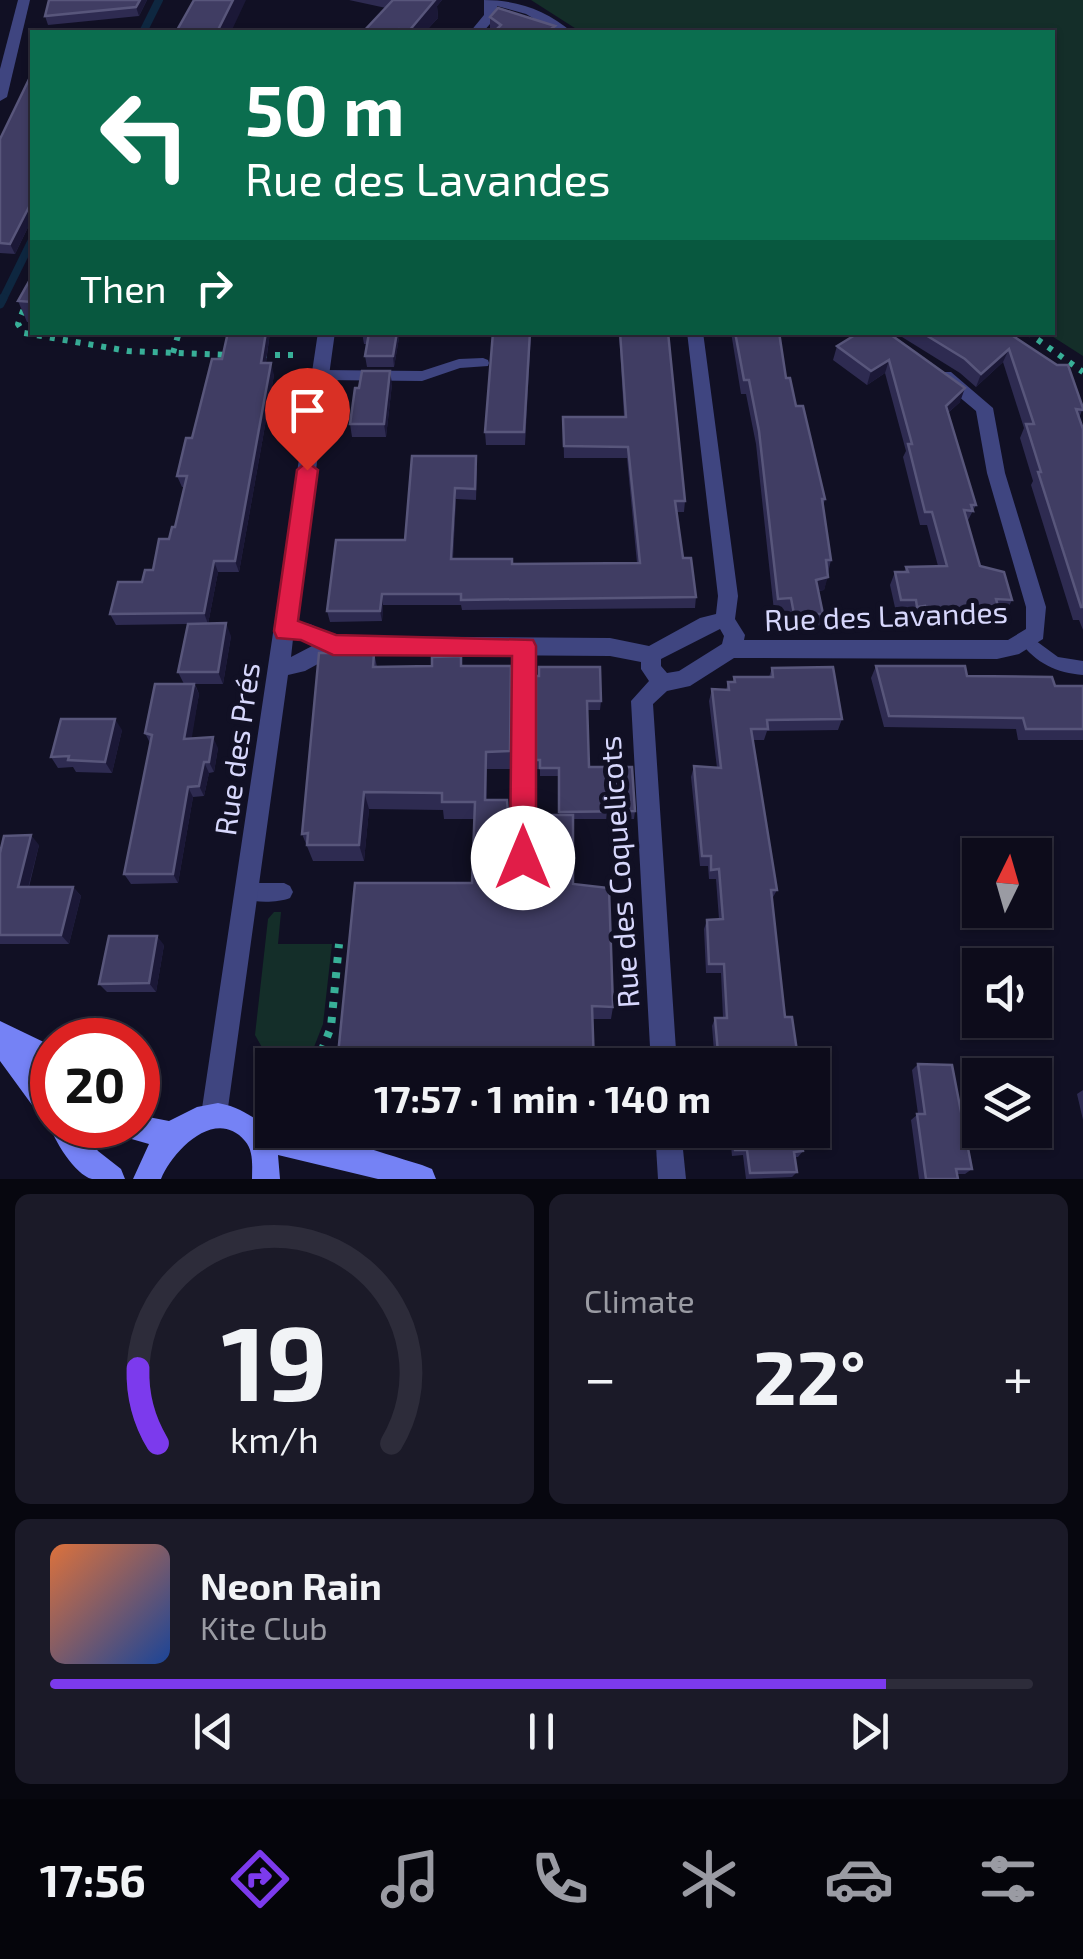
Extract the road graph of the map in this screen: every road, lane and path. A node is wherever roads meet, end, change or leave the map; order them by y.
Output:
1 (24, 0) edge
2 (490, 0) edge
3 (478, 30) edge
4 (562, 30) edge
5 (0, 96) edge
6 (30, 294) edge
7 (30, 334) edge
8 (36, 335) edge
9 (178, 335) edge
10 (327, 335) edge
11 (694, 335) edge
12 (1031, 335) edge
13 (173, 354) junction
14 (923, 362) edge
15 (483, 363) dead end
16 (322, 367) junction
17 (1083, 372) edge
18 (725, 620) junction
19 (285, 631) junction
20 (1028, 641) junction
21 (333, 645) junction
22 (524, 646) junction
23 (731, 649) junction
24 (651, 655) junction
25 (280, 667) junction
26 (1083, 668) edge
27 (662, 682) junction
28 (523, 858) edge
29 (247, 892) junction
30 (284, 892) dead end
31 (339, 944) dead end
32 (0, 1038) edge
33 (323, 1048) edge
34 (663, 1048) edge
35 (30, 1050) edge
36 (30, 1080) edge
37 (214, 1115) junction
38 (160, 1133) edge
39 (170, 1135) junction
40 (255, 1135) edge
41 (78, 1148) edge
42 (262, 1148) edge
43 (307, 1148) edge
44 (669, 1148) edge
45 (111, 1179) edge
46 (147, 1179) edge
47 (266, 1179) edge
48 (422, 1179) edge
49 (672, 1179) edge

1 - 5 street
2 - 3 street
2 - 4 street
6 - 7 path
8 - 13 path
9 - 13 path
10 - 16 street, Rue des Prés
11 - 18 street
12 - 17 path
13 - 16 path
14 - 20 street, Rue des Lavandes
15 - 16 lane
16 - 19 street, Rue des Prés
18 - 23 street
18 - 24 street
19 - 21 street
19 - 25 street, Rue des Prés
20 - 23 street, Rue des Lavandes
20 - 26 lane
21 - 22 street
21 - 25 street
22 - 24 street
22 - 28 lane
23 - 27 street
24 - 27 street
25 - 29 street, Rue des Prés
27 - 34 street, Rue des Coquelicots
29 - 30 lane
29 - 37 street, Rue des Prés
31 - 33 path
32 - 35 main road
32 - 36 main road
37 - 39 main road
37 - 40 main road
38 - 39 main road
39 - 46 main road
41 - 45 main road
42 - 47 main road
43 - 48 main road
44 - 49 street

